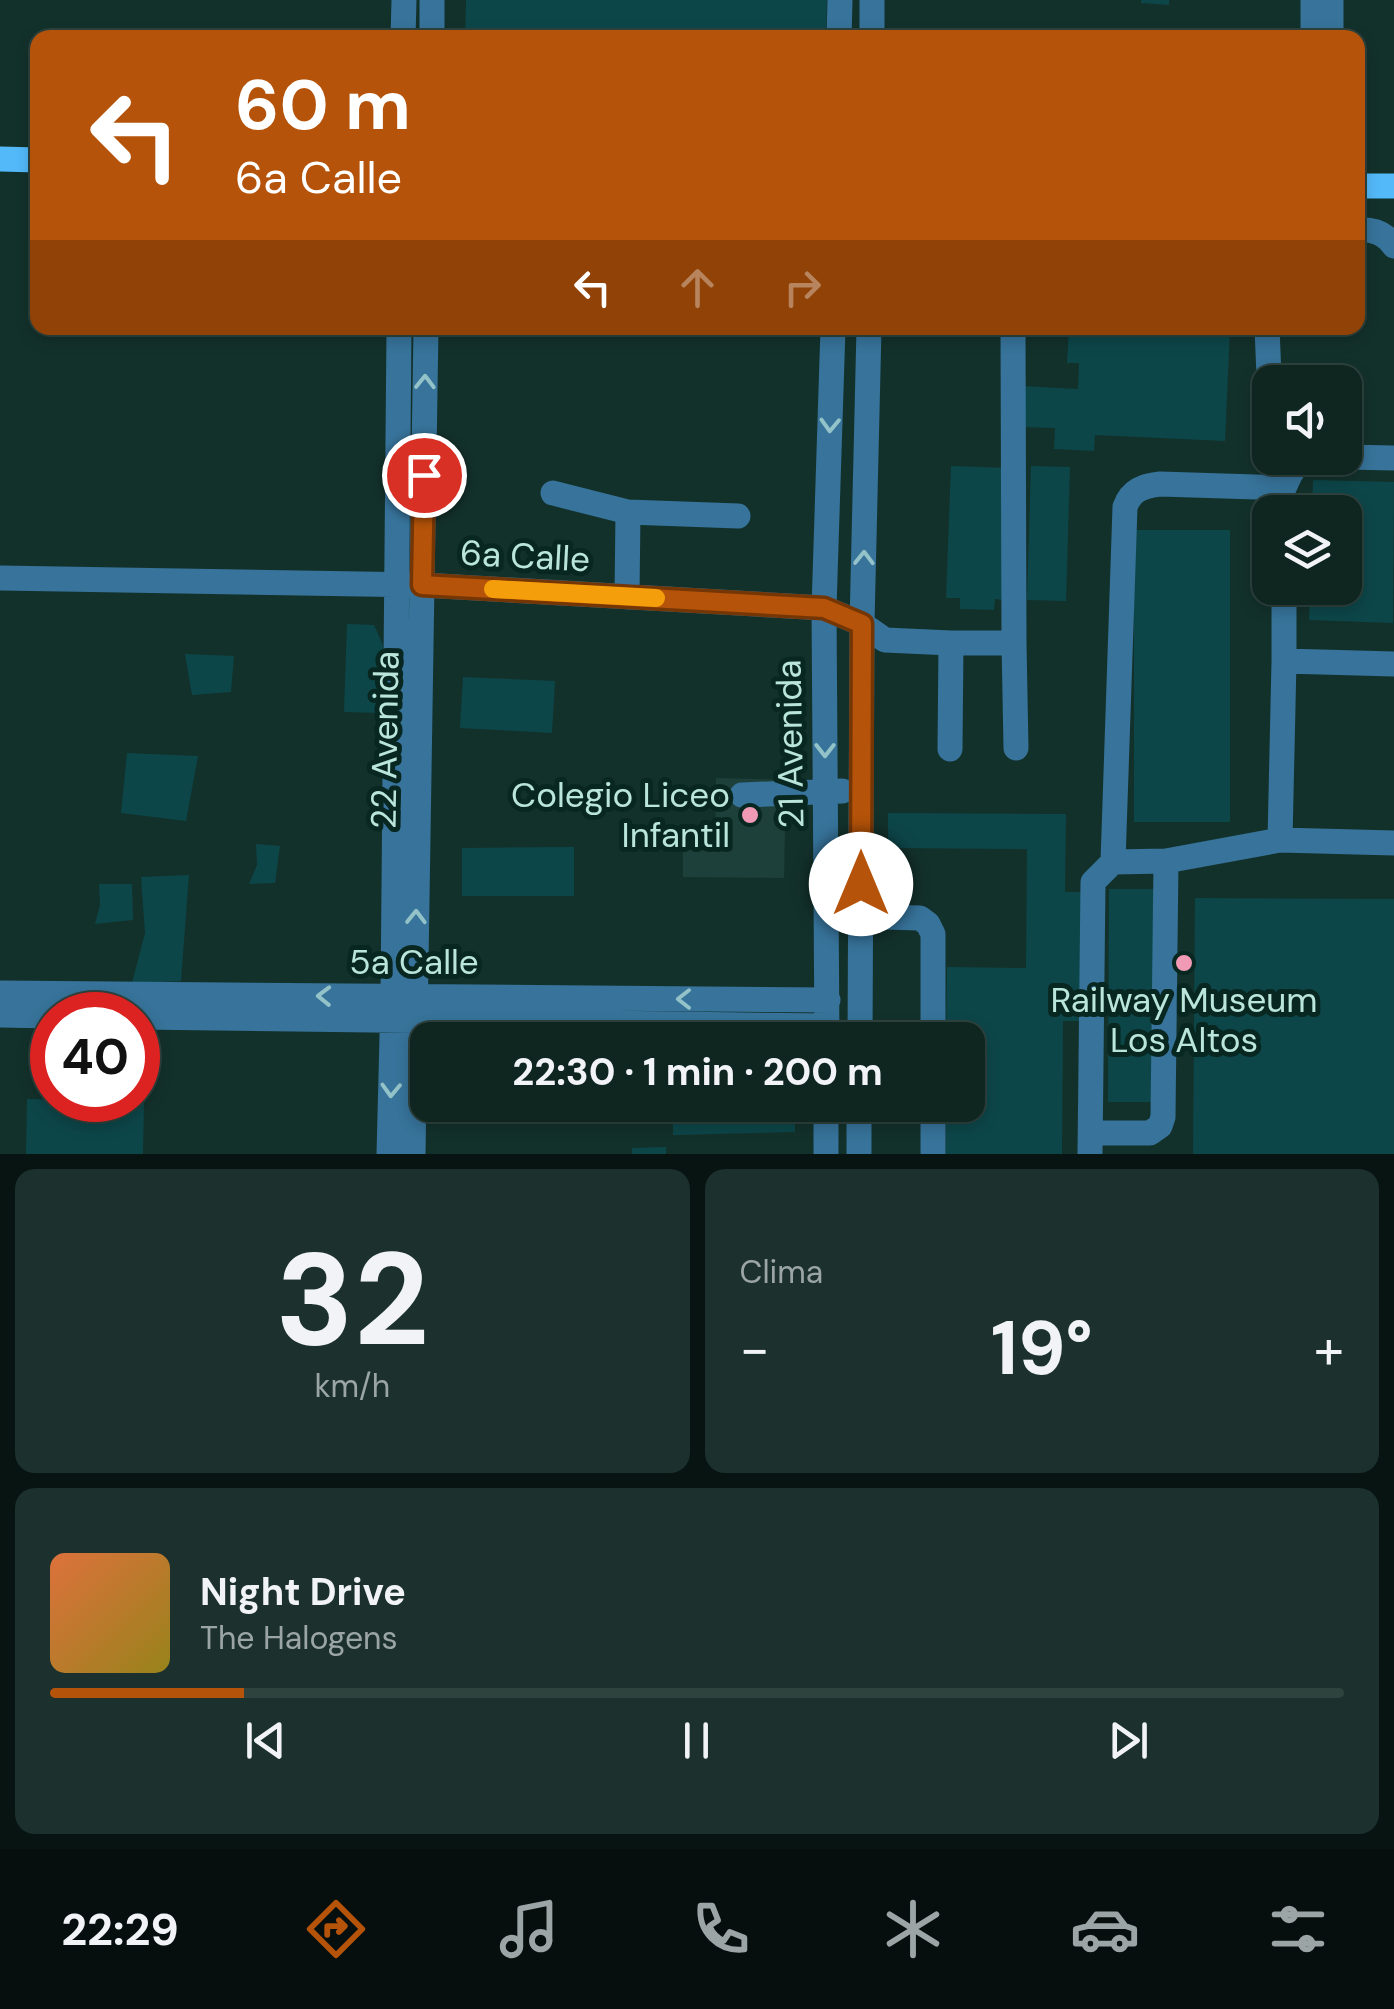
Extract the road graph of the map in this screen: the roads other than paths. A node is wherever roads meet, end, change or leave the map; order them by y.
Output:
1 (404, 0) edge
2 (432, 0) edge
3 (840, 0) edge
4 (872, 0) edge
5 (1313, 0) edge
6 (1330, 0) edge
7 (403, 30) edge
8 (432, 30) edge
9 (839, 30) edge
10 (872, 30) edge
11 (1313, 30) edge
12 (1330, 30) edge
13 (0, 159) edge
14 (30, 160) edge
15 (1365, 186) edge
16 (1394, 186) edge
17 (1365, 230) edge
18 (1394, 246) edge
19 (399, 335) edge
20 (426, 335) edge
21 (833, 335) edge
22 (869, 335) edge
23 (1013, 335) edge
24 (1268, 335) edge
25 (1269, 365) edge
26 (1362, 457) edge
27 (1394, 458) edge
28 (553, 493) dead end
29 (1252, 496) edge
30 (628, 512) junction
31 (738, 516) dead end
32 (0, 578) edge
33 (410, 585) junction
34 (627, 596) junction
35 (1284, 605) edge
36 (824, 608) junction
37 (862, 624) junction
38 (1014, 642) junction
39 (951, 643) junction
40 (1284, 661) junction
41 (1394, 664) edge
42 (1016, 748) dead end
43 (950, 749) dead end
44 (862, 790) junction
45 (826, 792) junction
46 (742, 795) dead end
47 (1280, 840) junction
48 (1394, 843) edge
49 (1166, 861) junction
50 (1113, 862) junction
51 (861, 916) junction
52 (826, 917) junction
53 (0, 993) edge
54 (828, 1000) junction
55 (404, 1009) junction
56 (0, 1015) edge
57 (30, 1016) edge
58 (160, 1016) edge
59 (634, 1022) edge
60 (828, 1022) edge
61 (860, 1022) edge
62 (933, 1022) edge
63 (826, 1122) edge
64 (859, 1122) edge
65 (932, 1122) edge
66 (1091, 1144) edge
67 (388, 1154) edge
68 (413, 1154) edge
69 (826, 1154) edge
70 (858, 1154) edge
71 (932, 1154) edge

1 - 7 street
2 - 8 street
3 - 9 street
4 - 10 street
5 - 11 street
6 - 12 street
13 - 14 main road
15 - 16 main road
17 - 18 street
19 - 33 street, 22 Avenida
33 -> 20 street, 22 Avenida
21 -> 36 street, 21 Avenida
37 -> 22 street, 21 Avenida
23 - 38 street
24 - 25 street
26 - 27 street
28 - 30 street
29 - 50 street
30 - 31 street
30 - 34 street
32 - 33 street, 6a Calle
33 - 34 street, 6a Calle
33 - 55 street, 22 Avenida
34 - 36 street, 6a Calle
35 - 40 street
36 - 37 street, 6a Calle
36 -> 45 street, 21 Avenida
37 - 39 street, 6a Calle
37 - 44 street, 21 Avenida
38 - 39 street, 6a Calle
38 - 42 street
39 - 43 street
40 - 41 street
40 - 47 street
44 - 45 street
44 - 51 street, 21 Avenida
45 - 46 street
45 - 52 street, 21 Avenida
47 - 48 street
47 - 49 street
49 - 50 street
49 - 66 street
50 - 66 street
51 - 52 street
51 - 61 street, 21 Avenida
51 - 62 street
52 - 54 street, 21 Avenida
55 -> 53 street, 5a Calle
54 -> 55 street, 5a Calle
54 - 60 street, 21 Avenida
55 - 58 street, 5a Calle
55 - 59 street, 5a Calle
55 -> 67 street, 22 Avenida
55 - 68 street, 22 Avenida
56 - 57 street
63 - 69 street
64 - 70 street
65 - 71 street

